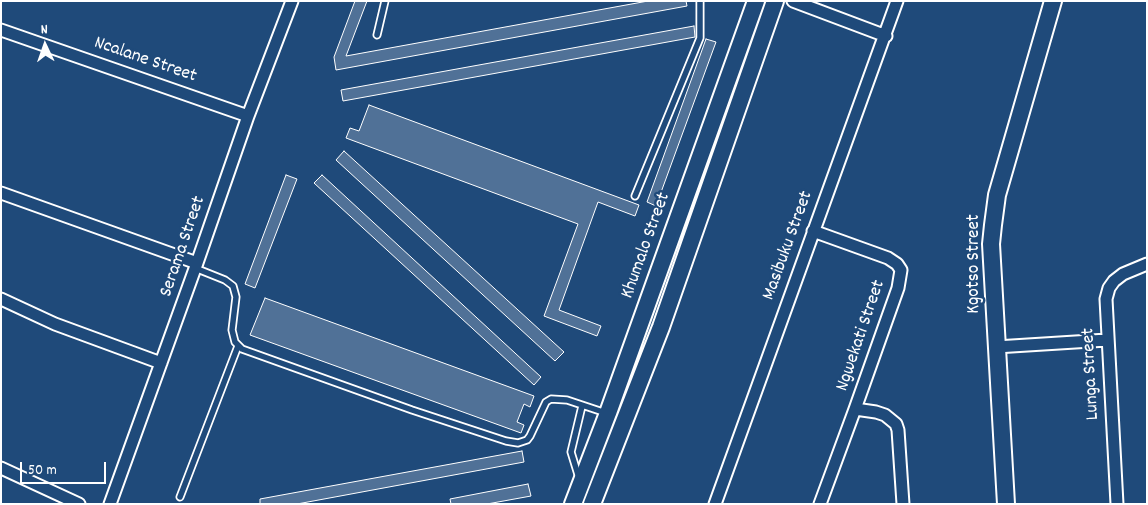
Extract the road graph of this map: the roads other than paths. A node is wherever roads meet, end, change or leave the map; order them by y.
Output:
1 (292, 1) edge
2 (386, 1) edge
3 (700, 1) edge
4 (756, 1) edge
5 (775, 1) edge
6 (793, 1) edge
7 (897, 1) edge
8 (1053, 1) edge
9 (1, 30) edge
10 (376, 35) dead end
11 (886, 36) junction
12 (248, 116) junction
13 (1, 193) edge
14 (635, 196) dead end
15 (813, 231) junction
16 (1147, 264) edge
17 (196, 266) junction
18 (1, 299) edge
19 (1107, 340) junction
20 (238, 346) junction
21 (996, 347) junction
22 (161, 363) junction
23 (582, 406) junction
24 (855, 409) junction
25 (608, 413) junction
26 (1, 468) edge
27 (580, 482) junction
28 (180, 497) dead end
29 (79, 504) edge
30 (110, 504) edge
31 (573, 504) edge
32 (592, 504) edge
33 (715, 504) edge
34 (820, 504) edge
35 (903, 504) edge
36 (1006, 504) edge
37 (1117, 504) edge

1 - 12 street, Serama Street
2 - 10 lane
3 - 14 lane
4 - 25 street, Khumalo Street
5 - 32 street, Khumalo Street
6 - 11 street
7 - 11 street, Masibuku Street
8 - 21 street, Kgotso Street
9 - 12 street, Ncalane Street
11 - 15 street, Masibuku Street
12 - 17 street, Serama Street
13 - 17 street
15 - 24 street, Ngwekati Street
15 - 33 street, Masibuku Street
16 - 19 street, Lunga Street
17 - 20 lane
17 - 22 street, Serama Street
18 - 22 street
19 - 21 street
19 - 37 street, Lunga Street
20 - 23 lane
20 - 28 lane
21 - 36 street, Kgotso Street
22 - 30 street, Serama Street
23 - 25 lane
23 - 27 lane
24 - 34 street, Ngwekati Street
24 - 35 street
25 - 27 street, Khumalo Street
26 - 29 street
27 - 31 street, Khumalo Street

